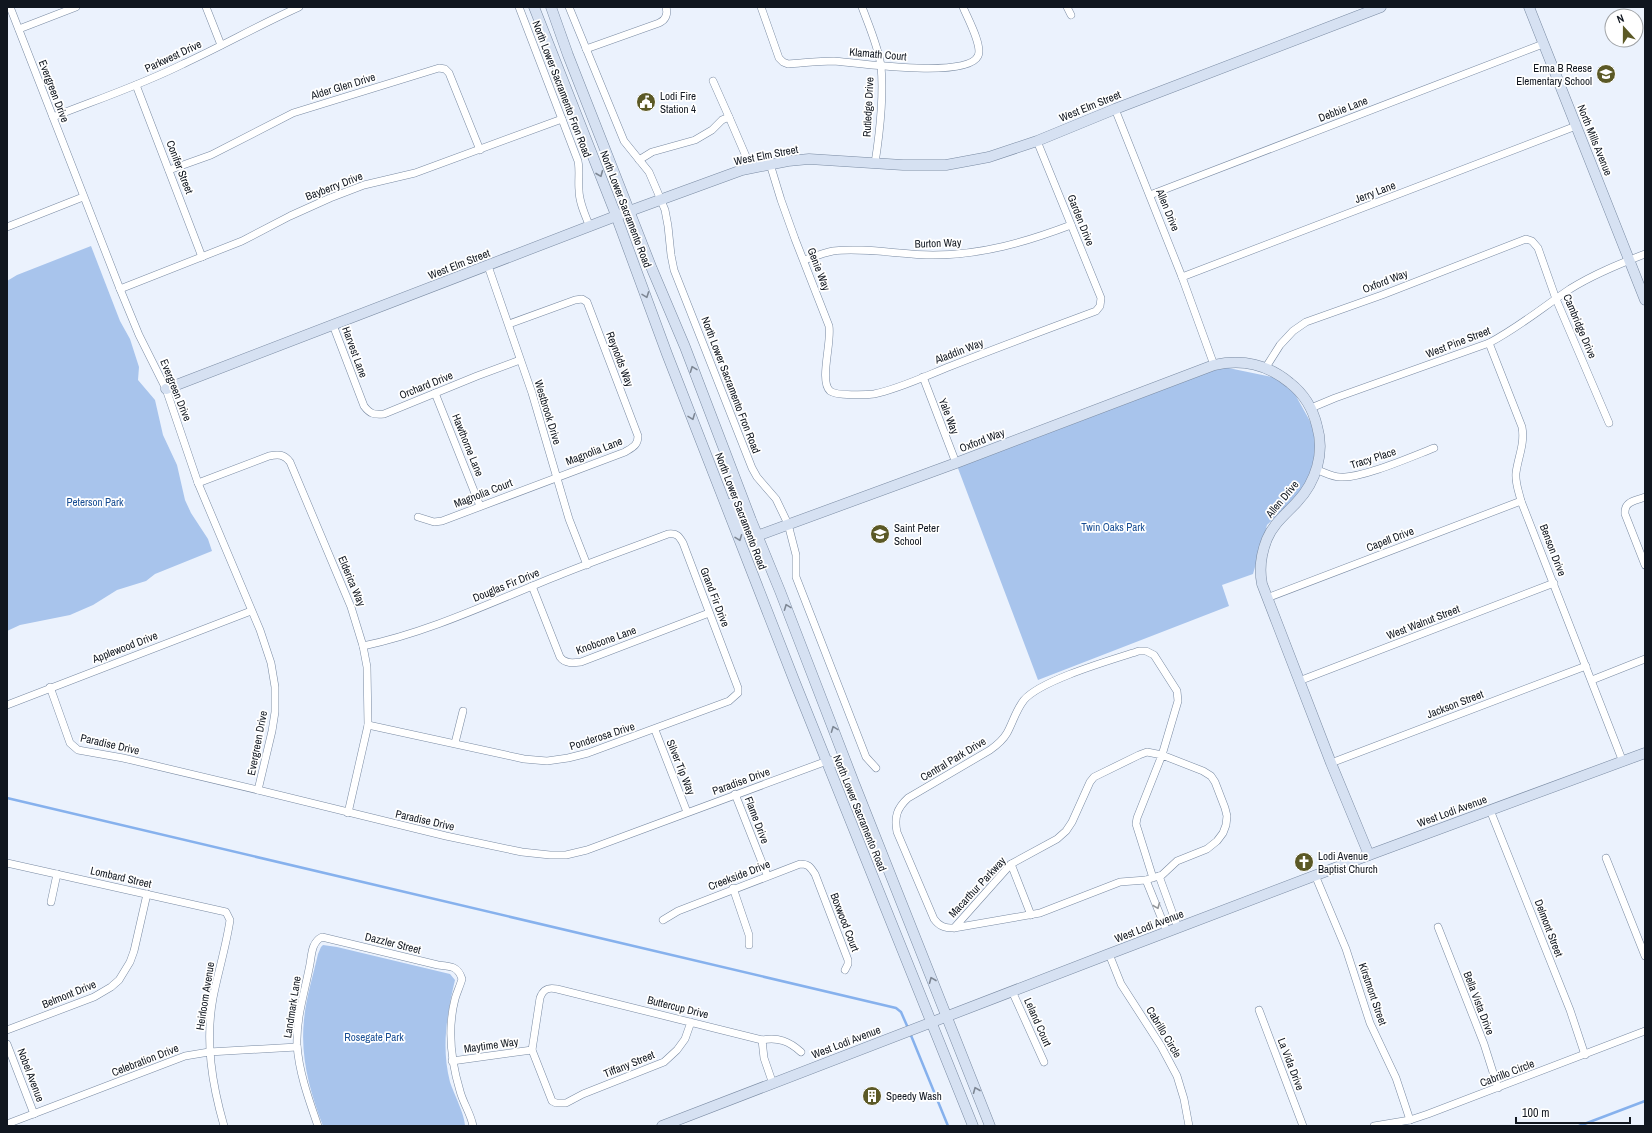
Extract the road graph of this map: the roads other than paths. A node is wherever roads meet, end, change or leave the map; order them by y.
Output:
1 (10, 7) edge
2 (76, 7) edge
3 (206, 7) edge
4 (298, 7) edge
5 (519, 7) edge
6 (534, 7) edge
7 (551, 7) edge
8 (569, 7) edge
9 (666, 7) edge
10 (761, 7) edge
11 (862, 7) edge
12 (963, 7) edge
13 (1067, 7) edge
14 (1380, 7) edge
15 (1529, 7) edge
16 (1071, 15) dead end
17 (19, 29) junction
18 (1543, 44) junction
19 (222, 46) junction
20 (586, 49) junction
21 (881, 66) junction
22 (714, 81) dead end
23 (136, 85) junction
24 (1115, 109) junction
25 (53, 117) junction
26 (729, 117) junction
27 (562, 119) junction
28 (1576, 126) junction
29 (1037, 141) junction
30 (480, 150) junction
31 (639, 160) junction
32 (875, 162) junction
33 (770, 164) junction
34 (751, 168) junction
35 (169, 170) junction
36 (1150, 195) junction
37 (83, 197) junction
38 (661, 201) junction
39 (630, 211) junction
40 (616, 216) junction
41 (1071, 225) junction
42 (590, 227) junction
43 (7, 228) edge
44 (1529, 240) joint
45 (1645, 254) edge
46 (202, 258) junction
47 (804, 260) junction
48 (1629, 260) junction
49 (488, 266) junction
50 (1182, 278) junction
51 (120, 289) junction
52 (1556, 300) junction
53 (1645, 300) edge
54 (1099, 308) joint
55 (508, 324) junction
56 (334, 325) junction
57 (1489, 343) junction
58 (520, 360) junction
59 (1214, 365) junction
60 (1267, 368) junction
61 (923, 377) junction
62 (826, 385) joint
63 (356, 386) joint
64 (166, 389) junction
65 (435, 393) junction
66 (1310, 408) junction
67 (1609, 423) dead end
68 (638, 442) joint
69 (1434, 448) dead end
70 (956, 463) junction
71 (713, 470) junction
72 (1317, 470) junction
73 (556, 477) junction
74 (198, 483) junction
75 (1645, 497) edge
76 (1522, 501) junction
77 (480, 506) junction
78 (418, 518) dead end
79 (788, 524) junction
80 (757, 536) junction
81 (655, 539) joint
82 (587, 565) junction
83 (1645, 565) edge
84 (1554, 584) junction
85 (532, 586) junction
86 (1267, 598) junction
87 (251, 610) junction
88 (709, 613) junction
89 (363, 646) junction
90 (1645, 659) edge
91 (1586, 666) junction
92 (1592, 680) junction
93 (1299, 681) junction
94 (50, 687) junction
95 (738, 690) joint
96 (7, 705) edge
97 (464, 711) dead end
98 (368, 725) junction
99 (655, 730) junction
100 (455, 744) junction
101 (1645, 753) edge
102 (1162, 755) junction
103 (827, 761) junction
104 (1623, 762) junction
105 (1331, 763) junction
106 (876, 768) dead end
107 (854, 783) junction
108 (258, 790) junction
109 (735, 794) junction
110 (1490, 810) junction
111 (687, 812) junction
112 (348, 813) junction
113 (1369, 855) junction
114 (1606, 858) dead end
115 (7, 862) edge
116 (1011, 864) junction
117 (56, 874) junction
118 (767, 875) junction
119 (1315, 875) junction
120 (1153, 878) junction
121 (817, 881) joint
122 (733, 888) junction
123 (147, 894) junction
124 (51, 902) dead end
125 (1031, 915) junction
126 (229, 916) joint
127 (663, 920) dead end
128 (1438, 927) dead end
129 (954, 928) junction
130 (1178, 928) junction
131 (1167, 932) junction
132 (318, 939) joint
133 (750, 945) dead end
134 (1109, 954) junction
135 (1645, 956) edge
136 (845, 970) dead end
137 (1012, 991) junction
138 (1259, 1010) dead end
139 (947, 1016) junction
140 (691, 1022) junction
141 (932, 1022) junction
142 (7, 1030) edge
143 (1645, 1032) edge
144 (762, 1040) junction
145 (7, 1044) edge
146 (297, 1047) junction
147 (532, 1050) junction
148 (209, 1052) junction
149 (801, 1052) dead end
150 (1585, 1055) junction
151 (452, 1061) junction
152 (1044, 1062) dead end
153 (773, 1084) junction
154 (1498, 1088) junction
155 (34, 1114) junction
156 (1410, 1120) junction
157 (7, 1124) edge
158 (224, 1126) edge
159 (318, 1126) edge
160 (473, 1126) edge
161 (662, 1126) edge
162 (973, 1126) edge
163 (990, 1126) edge
164 (1189, 1126) edge
165 (1303, 1126) edge
166 (1374, 1126) edge

1 - 17 street, Evergreen Drive
2 - 17 street
3 - 19 street
4 - 19 street, Parkwest Drive
5 - 27 street, North Lower Sacramento Fron Road
6 -> 40 main road, North Lower Sacramento Road
7 - 39 main road, North Lower Sacramento Road
8 - 20 street, North Lower Sacramento Fron Road
9 - 20 street
10 - 21 street, Klamath Court
11 - 21 street, Rutledge Drive
12 - 21 street, Klamath Court
13 - 16 street
14 - 24 main road, West Elm Street
15 - 18 main road, North Mills Avenue
17 - 25 street, Evergreen Drive
18 - 28 main road, North Mills Avenue
18 - 36 street, Debbie Lane
19 - 23 street, Parkwest Drive
20 - 31 street, North Lower Sacramento Fron Road
21 - 32 street, Rutledge Drive
22 - 26 street
23 - 25 street, Parkwest Drive
23 - 35 street, Conifer Street
24 - 29 main road, West Elm Street
24 - 36 street, Allen Drive
25 - 37 street, Evergreen Drive
26 - 31 street
26 - 34 street
27 - 30 street, Bayberry Drive
27 - 42 street, North Lower Sacramento Fron Road
28 - 48 main road, North Mills Avenue
28 - 50 street, Jerry Lane
29 - 32 main road, West Elm Street
29 - 41 street, Garden Drive
30 - 35 street, Alder Glen Drive
30 - 46 street, Bayberry Drive
31 - 38 street, North Lower Sacramento Fron Road
32 - 33 main road, West Elm Street
33 - 34 main road, West Elm Street
33 - 47 street, Genie Way
34 - 38 main road, West Elm Street
35 - 46 street, Conifer Street
36 - 50 street, Allen Drive
37 - 43 street
37 - 51 street, Evergreen Drive
38 - 39 main road, West Elm Street
38 - 79 street, North Lower Sacramento Fron Road
39 - 40 main road, West Elm Street
80 -> 39 main road, North Lower Sacramento Road
40 - 42 main road, West Elm Street
40 -> 71 main road, North Lower Sacramento Road
41 - 47 street, Burton Way
41 - 54 street, Garden Drive
42 - 49 main road, West Elm Street
44 - 52 street, Cambridge Drive
44 - 60 street, Oxford Way
45 - 48 street, West Pine Street
46 - 51 street, Bayberry Drive
47 - 62 street, Genie Way
48 - 52 street, West Pine Street
48 - 53 main road, North Mills Avenue
49 - 55 street, Westbrook Drive
49 - 56 main road, West Elm Street
50 - 59 street, Allen Drive
51 - 64 street, Evergreen Drive
52 - 57 street, West Pine Street
52 - 67 street, Cambridge Drive
54 - 61 street, Aladdin Way
55 - 58 street, Westbrook Drive
55 - 68 street, Reynolds Way
56 - 63 street, Harvest Lane
56 - 64 main road, West Elm Street
57 - 66 street, West Pine Street
57 - 76 street, Benson Drive
58 - 65 street, Orchard Drive
58 - 73 street, Westbrook Drive
59 - 60 main road, Allen Drive
59 - 70 main road, Oxford Way
60 - 66 main road, Allen Drive
61 - 62 street, Aladdin Way
61 - 70 street, Yale Way
63 - 65 street, Orchard Drive
64 - 74 street, Evergreen Drive
65 - 77 street, Hawthorne Lane
66 - 72 main road, Allen Drive
68 - 73 street, Magnolia Lane
69 - 72 street, Tracy Place
70 - 79 main road, Oxford Way
71 - 80 main road
71 -> 103 main road, North Lower Sacramento Road
72 - 86 main road, Allen Drive
73 - 77 street, Magnolia Court
73 - 82 street, Westbrook Drive
74 - 87 street, Evergreen Drive
74 - 89 street, Elderica Way
75 - 83 street
76 - 84 street, Benson Drive
76 - 86 street, Capell Drive
77 - 78 street, Magnolia Court
79 - 80 main road, Oxford Way
79 - 106 street, North Lower Sacramento Fron Road
107 -> 80 main road, North Lower Sacramento Road
81 - 82 street, Douglas Fir Drive
81 - 88 street, Grand Fir Drive
82 - 85 street, Douglas Fir Drive
84 - 91 street, Benson Drive
84 - 93 street, West Walnut Street
85 - 88 street, Knobcone Lane
85 - 89 street, Douglas Fir Drive
86 - 93 main road, Allen Drive
87 - 94 street, Applewood Drive
87 - 108 street, Evergreen Drive
88 - 95 street, Grand Fir Drive
89 - 98 street, Elderica Way
90 - 92 street
91 - 92 street, Benson Drive
91 - 105 street, Jackson Street
92 - 104 street, Benson Drive
93 - 105 main road, Allen Drive
94 - 96 street, Applewood Drive
94 - 108 street, Paradise Drive
95 - 99 street, Ponderosa Drive
97 - 100 street
98 - 100 street, Ponderosa Drive
98 - 112 street, Elderica Way
99 - 100 street, Ponderosa Drive
99 - 111 street, Silver Tip Way
101 - 104 main road, West Lodi Avenue
102 - 116 street, Macarthur Parkway
102 - 120 street, Central Park Drive
102 - 120 street, Macarthur Parkway
102 - 129 street, Central Park Drive
103 - 107 main road
103 - 109 street, Paradise Drive
103 - 141 main road, North Lower Sacramento Road
104 - 110 main road, West Lodi Avenue
105 - 113 main road, Allen Drive
139 -> 107 main road, North Lower Sacramento Road
108 - 112 street, Paradise Drive
109 - 111 street, Paradise Drive
109 - 118 street, Flame Drive
110 - 113 main road, West Lodi Avenue
110 - 150 street, Delmont Street
111 - 112 street, Paradise Drive
113 - 119 main road, West Lodi Avenue
114 - 135 street
115 - 117 street, Lombard Street
116 - 125 street
116 - 129 street, Macarthur Parkway
117 - 123 street, Lombard Street
117 - 124 street
118 - 121 street, Creekside Drive
118 - 122 street, Creekside Drive
119 - 130 main road, West Lodi Avenue
119 - 156 street, Kirstmont Street
120 - 125 street, Central Park Drive
120 - 130 street, Central Park Drive
120 -> 131 street, Central Park Drive
121 - 136 street, Boxwood Court
122 - 127 street, Creekside Drive
122 - 133 street
123 - 126 street, Lombard Street
123 - 142 street, Belmont Drive
125 - 129 street, Central Park Drive
126 - 148 street, Heirloom Avenue
128 - 154 street, Bella Vista Drive
130 - 131 main road, West Lodi Avenue
131 - 134 main road, West Lodi Avenue
132 - 146 street, Landmark Lane
132 - 151 street, Dazzler Street
134 - 137 main road, West Lodi Avenue
134 - 164 street, Cabrillo Circle
137 - 139 main road, West Lodi Avenue
137 - 152 street, Leland Court
138 - 165 street, La Vida Drive
139 - 141 main road, West Lodi Avenue
163 -> 139 main road, North Lower Sacramento Road
140 - 144 street, Buttercup Drive
140 - 147 street, Buttercup Drive
140 - 147 street, Tiffany Street
141 - 153 main road, West Lodi Avenue
141 - 162 main road, North Lower Sacramento Road
143 - 150 street, Cabrillo Circle
144 - 149 street, Buttercup Drive
144 - 153 street
145 - 155 street, Nobel Avenue
146 - 148 street, Celebration Drive
146 - 159 street, Landmark Lane
147 - 151 street, Maytime Way
148 - 155 street, Celebration Drive
148 - 158 street, Heirloom Avenue
150 - 154 street, Cabrillo Circle
151 - 160 street
153 - 161 main road, West Lodi Avenue
154 - 156 street, Cabrillo Circle
155 - 157 street, Celebration Drive
156 - 166 street, Cabrillo Circle

